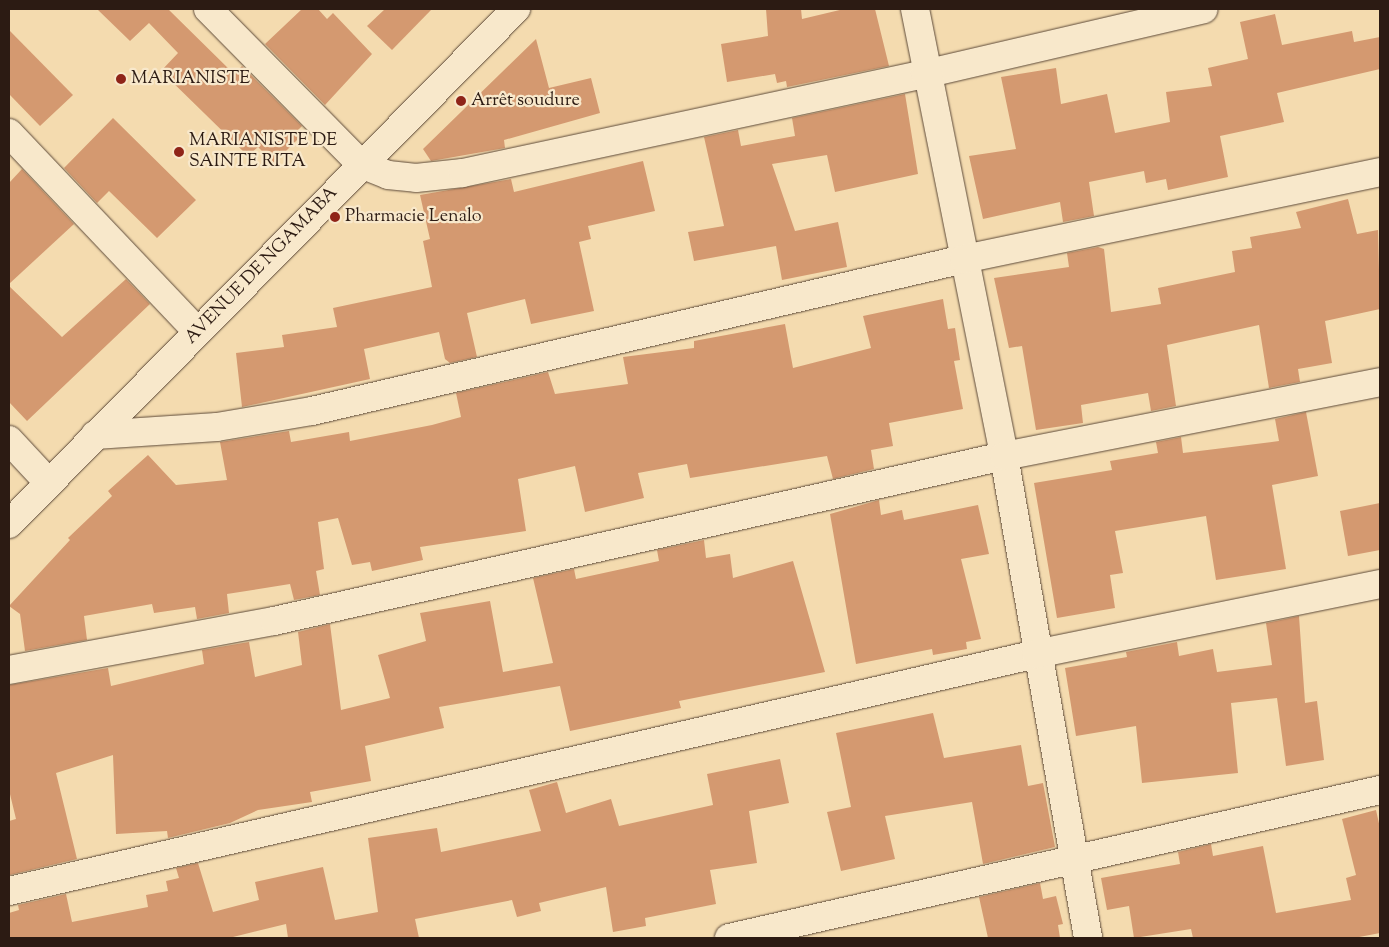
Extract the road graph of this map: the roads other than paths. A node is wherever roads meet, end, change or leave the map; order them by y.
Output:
1 (208, 9) edge
2 (915, 9) edge
3 (1204, 9) edge
4 (512, 10) edge
5 (925, 74) junction
6 (9, 133) edge
7 (361, 164) junction
8 (1380, 172) edge
9 (964, 259) junction
10 (198, 332) junction
11 (1380, 382) edge
12 (95, 435) junction
13 (9, 440) edge
14 (1004, 456) junction
15 (48, 482) junction
16 (9, 524) edge
17 (1380, 584) edge
18 (1036, 654) junction
19 (9, 670) edge
20 (1380, 790) edge
21 (1073, 861) junction
22 (9, 892) edge
23 (729, 938) edge
24 (1088, 938) edge

1 - 7 street
2 - 5 street
3 - 5 street
4 - 7 street, AVENUE DE NGAMABA
5 - 7 street
5 - 9 street
6 - 10 street
7 - 10 street, AVENUE DE NGAMABA
8 - 9 street
9 - 12 street
9 - 14 street
10 - 12 street, AVENUE DE NGAMABA
11 - 14 street
12 - 15 street, AVENUE DE NGAMABA
13 - 15 street
14 - 18 street
14 - 19 street
15 - 16 street, AVENUE DE NGAMABA
17 - 18 street
18 - 21 street
18 - 22 street
20 - 21 street
21 - 23 street
21 - 24 street

